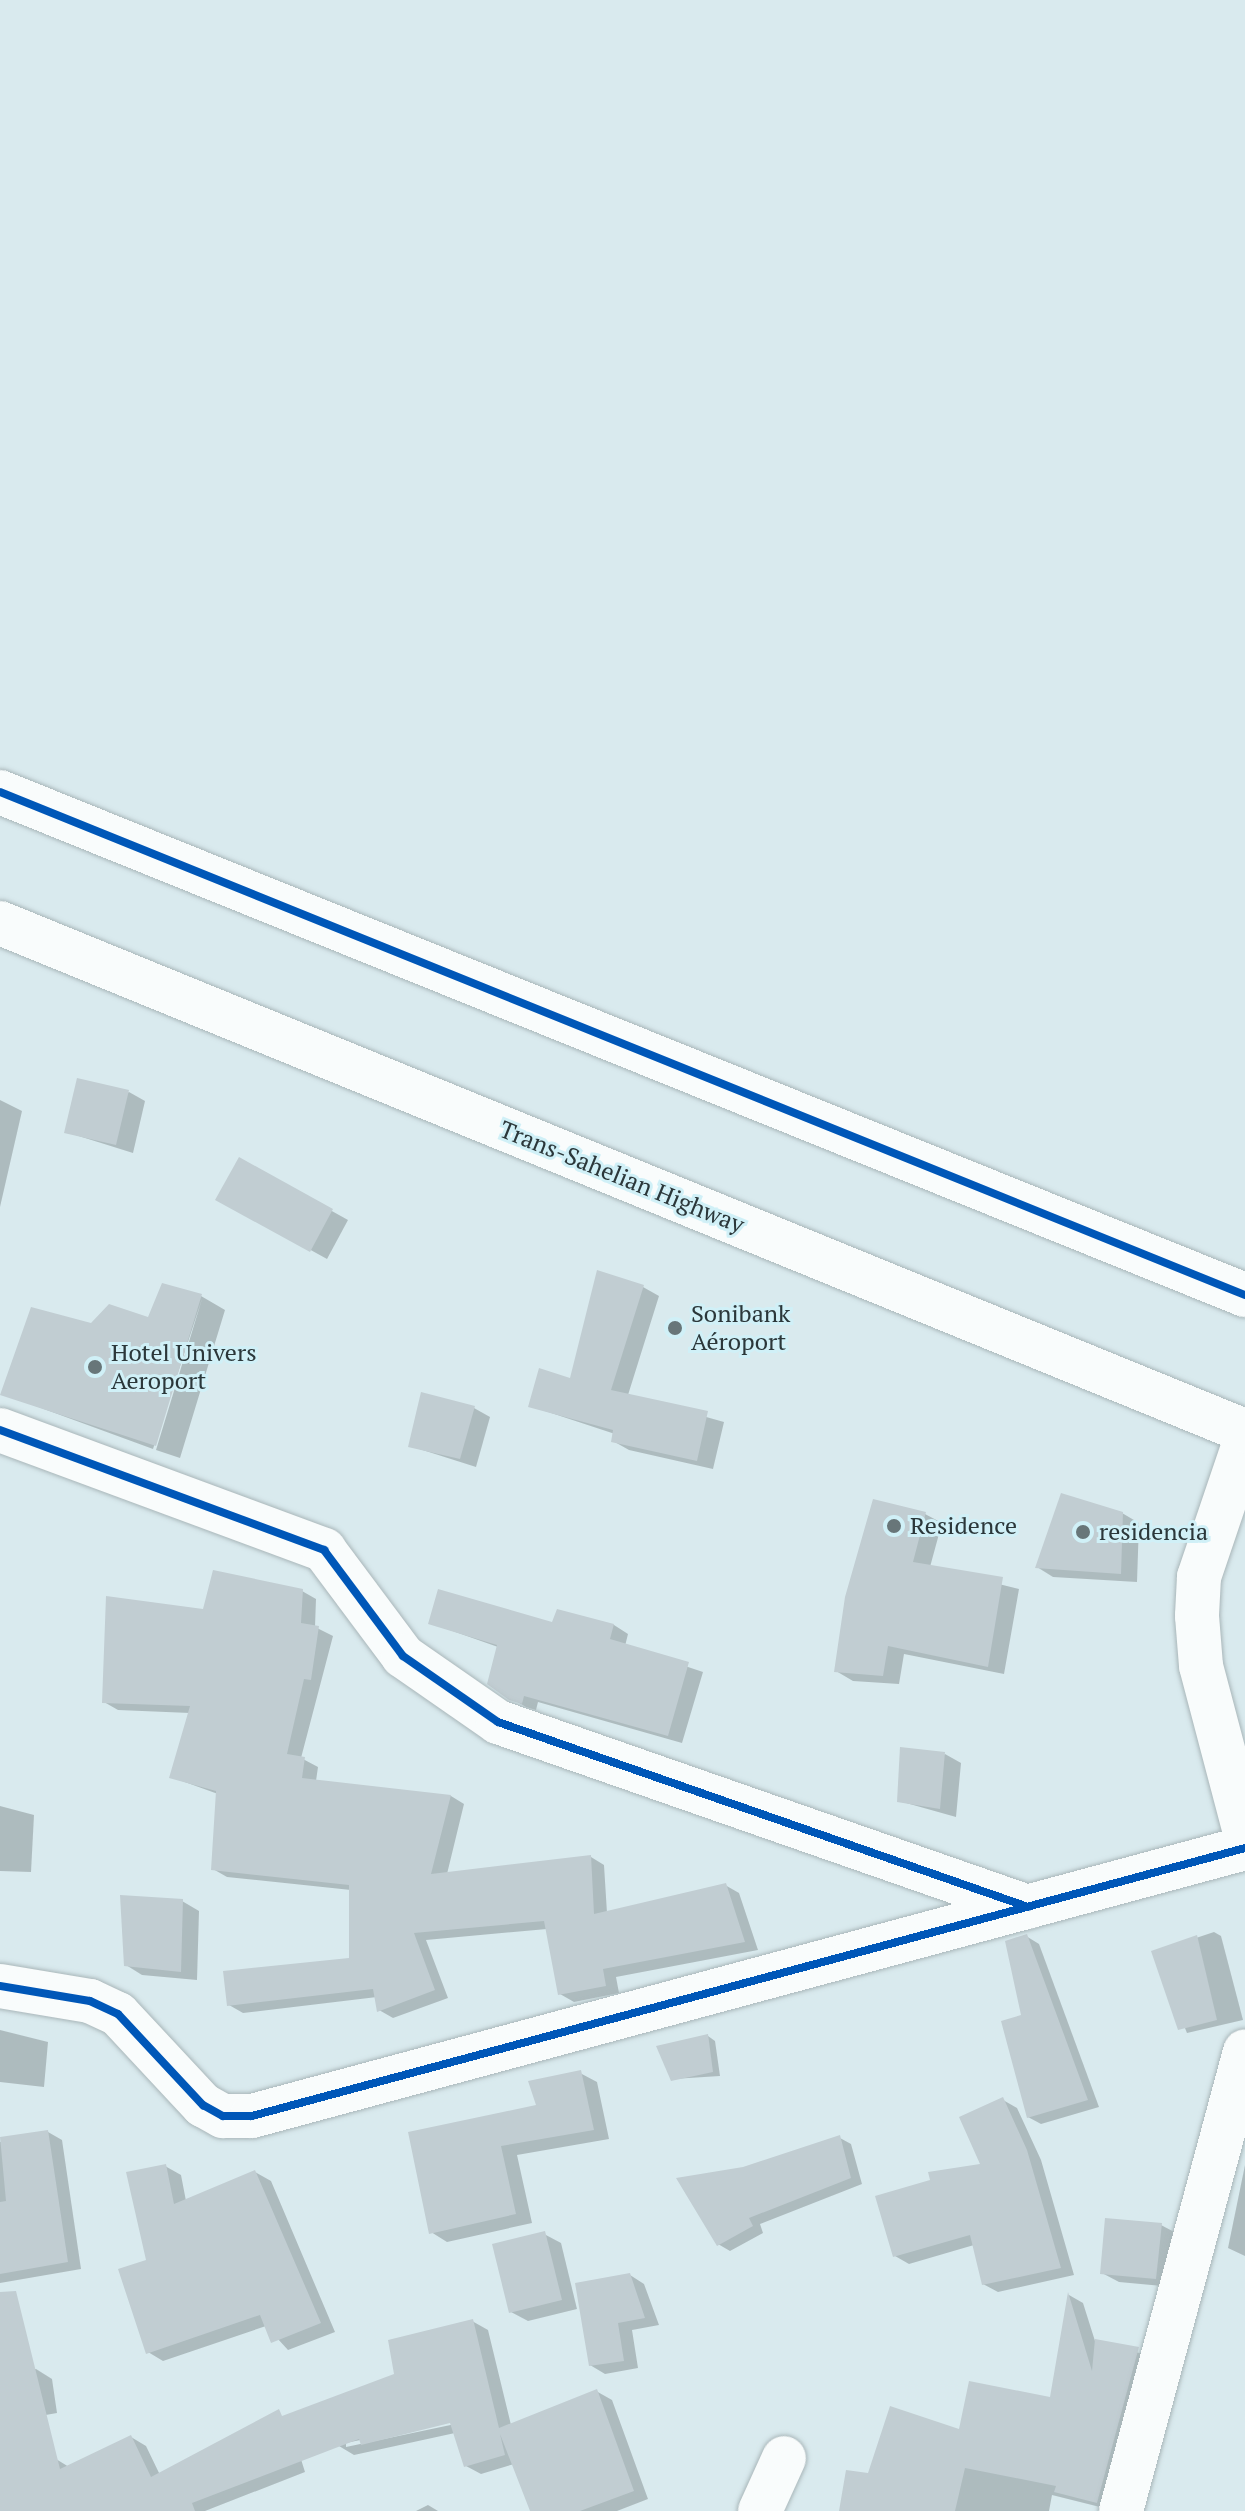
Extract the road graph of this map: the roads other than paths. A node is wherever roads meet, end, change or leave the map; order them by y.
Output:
1 (0, 792) edge
2 (0, 923) edge
3 (1245, 1295) edge
4 (0, 1430) edge
5 (1245, 1431) edge
6 (1245, 1441) edge
7 (1245, 1832) edge
8 (1245, 1848) edge
9 (1028, 1907) junction
10 (0, 1986) edge
11 (1245, 2051) edge
12 (784, 2458) dead end
13 (760, 2511) edge
14 (1121, 2511) edge

1 - 3 main road
2 - 5 main road, Trans-Sahelian Highway
4 - 9 main road
6 - 7 main road
8 - 9 main road
9 - 10 main road
11 - 14 main road
12 - 13 main road

